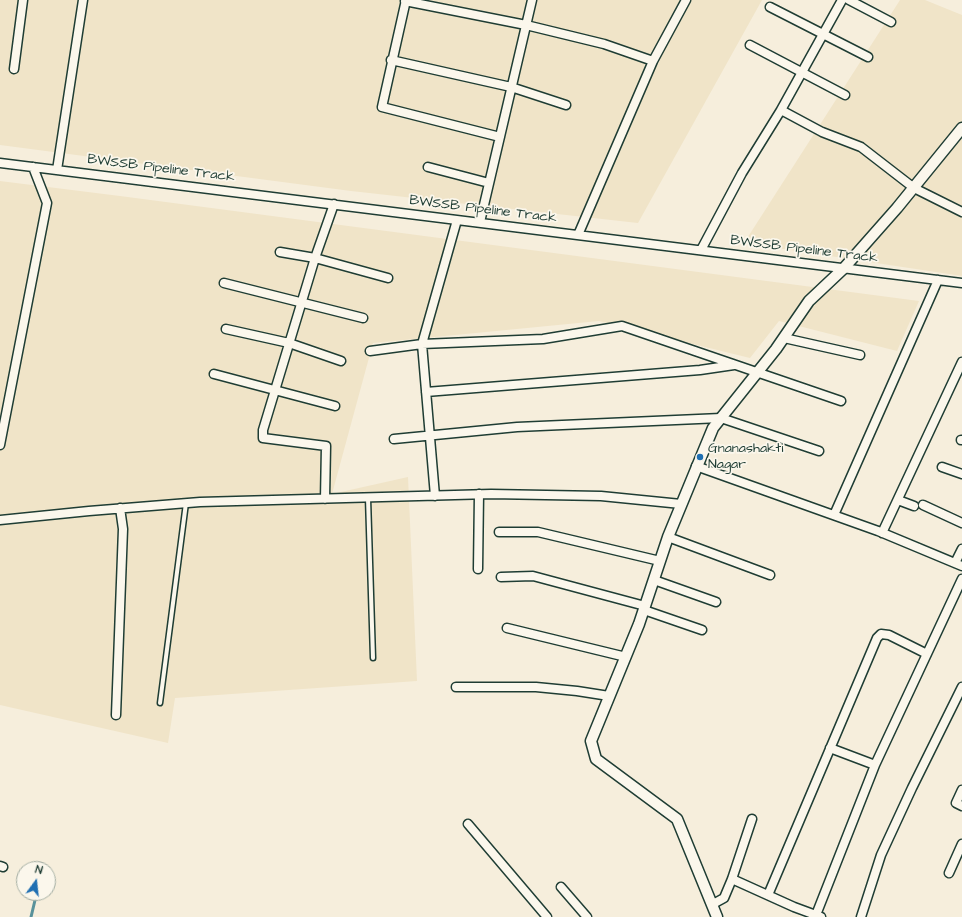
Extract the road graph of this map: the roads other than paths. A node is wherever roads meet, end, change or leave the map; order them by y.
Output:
1 (23, 0) edge
2 (83, 0) edge
3 (405, 0) edge
4 (532, 0) edge
5 (686, 0) edge
6 (842, 0) edge
7 (849, 0) edge
8 (770, 7) dead end
9 (891, 22) dead end
10 (526, 25) junction
11 (824, 34) junction
12 (750, 45) dead end
13 (868, 57) dead end
14 (391, 60) junction
15 (653, 61) junction
16 (14, 69) dead end
17 (802, 72) junction
18 (511, 87) junction
19 (845, 94) dead end
20 (566, 105) dead end
21 (781, 110) junction
22 (962, 128) edge
23 (500, 137) junction
24 (0, 162) edge
25 (33, 167) junction
26 (428, 168) dead end
27 (57, 170) junction
28 (489, 183) junction
29 (914, 188) junction
30 (334, 204) junction
31 (962, 212) edge
32 (457, 220) junction
33 (480, 222) junction
34 (578, 235) junction
35 (701, 250) junction
36 (280, 252) dead end
37 (314, 258) junction
38 (844, 268) junction
39 (388, 278) dead end
40 (938, 280) junction
41 (224, 282) dead end
42 (962, 283) edge
43 (301, 302) junction
44 (363, 318) dead end
45 (226, 329) dead end
46 (784, 338) junction
47 (289, 343) junction
48 (422, 344) junction
49 (370, 351) dead end
50 (860, 355) dead end
51 (341, 361) dead end
52 (962, 362) edge
53 (736, 364) junction
54 (758, 372) junction
55 (214, 374) dead end
56 (275, 391) junction
57 (426, 392) junction
58 (840, 401) dead end
59 (335, 406) dead end
60 (721, 418) junction
61 (430, 436) junction
62 (394, 439) dead end
63 (0, 445) edge
64 (818, 450) dead end
65 (696, 466) junction
66 (942, 467) dead end
67 (962, 474) edge
68 (478, 494) junction
69 (435, 496) junction
70 (368, 498) junction
71 (325, 499) junction
72 (898, 500) junction
73 (186, 503) junction
74 (681, 504) junction
75 (923, 505) dead end
76 (914, 506) dead end
77 (120, 508) junction
78 (834, 515) junction
79 (0, 520) edge
80 (962, 523) edge
81 (499, 532) dead end
82 (882, 533) junction
83 (668, 537) junction
84 (962, 549) edge
85 (660, 561) junction
86 (959, 565) edge
87 (478, 568) dead end
88 (770, 575) dead end
89 (502, 577) dead end
90 (962, 579) edge
91 (654, 580) junction
92 (716, 602) dead end
93 (645, 608) junction
94 (507, 628) dead end
95 (702, 630) dead end
96 (927, 654) junction
97 (626, 657) junction
98 (373, 658) dead end
99 (456, 687) dead end
100 (962, 687) edge
101 (609, 696) junction
102 (160, 703) dead end
103 (116, 715) dead end
104 (830, 748) junction
105 (875, 765) junction
106 (962, 790) edge
107 (962, 806) edge
108 (752, 819) dead end
109 (468, 824) dead end
110 (962, 844) edge
111 (950, 873) dead end
112 (732, 879) junction
113 (561, 887) dead end
114 (768, 895) junction
115 (713, 904) junction
116 (819, 916) edge
117 (547, 917) edge
118 (587, 917) edge
119 (717, 917) edge
120 (861, 917) edge

1 - 16 street
2 - 27 street
3 - 10 street
3 - 14 street
4 - 10 street
5 - 15 street
6 - 11 street
7 - 9 street
8 - 11 street
10 - 15 street
10 - 18 street
11 - 13 street
11 - 17 street
12 - 17 street
14 - 18 street
14 - 23 street
15 - 34 street
17 - 19 street
17 - 21 street
18 - 20 street
18 - 23 street
21 - 29 street
21 - 35 street
22 - 29 street
23 - 28 street
24 - 25 street, BWSSB Pipeline Track
25 - 27 street, BWSSB Pipeline Track
25 - 63 street
26 - 28 street
27 - 30 street, BWSSB Pipeline Track
28 - 33 street
29 - 31 street
29 - 38 street
30 - 32 street, BWSSB Pipeline Track
30 - 37 street
32 - 33 street, BWSSB Pipeline Track
32 - 48 street
33 - 34 street, BWSSB Pipeline Track
34 - 35 street, BWSSB Pipeline Track
35 - 38 street, BWSSB Pipeline Track
36 - 37 street
37 - 39 street
37 - 43 street
38 - 40 street, BWSSB Pipeline Track
38 - 46 street
40 - 42 street, BWSSB Pipeline Track
40 - 78 street
41 - 43 street
43 - 44 street
43 - 47 street
45 - 47 street
46 - 50 street
46 - 54 street
47 - 51 street
47 - 56 street
48 - 49 street
48 - 53 street
48 - 57 street
52 - 72 street
53 - 54 street
53 - 57 street
54 - 58 street
54 - 60 street
55 - 56 street
56 - 59 street
56 - 71 street
57 - 61 street
60 - 61 street
60 - 64 street
60 - 65 street
61 - 62 street
61 - 69 street
65 - 74 street
65 - 78 street
66 - 67 street
68 - 69 street
68 - 74 street
68 - 87 street
69 - 70 street
70 - 71 street
70 - 98 lane
71 - 73 street
72 - 76 street
72 - 82 street
73 - 77 street
73 - 102 lane
74 - 83 street
75 - 80 street
77 - 79 street
77 - 103 street
78 - 82 street
81 - 85 street
82 - 86 street
83 - 85 street
83 - 88 street
84 - 86 street
85 - 91 street
89 - 93 street
90 - 96 street
91 - 92 street
91 - 93 street
93 - 95 street
93 - 97 street
94 - 97 street
96 - 104 street
96 - 105 street
97 - 101 street
99 - 101 street
100 - 120 street
101 - 115 street
104 - 105 street
104 - 114 street
105 - 116 street
106 - 107 street
108 - 112 street
109 - 117 street
110 - 111 street
112 - 114 street
112 - 115 street
113 - 118 street
114 - 116 street
115 - 119 street

